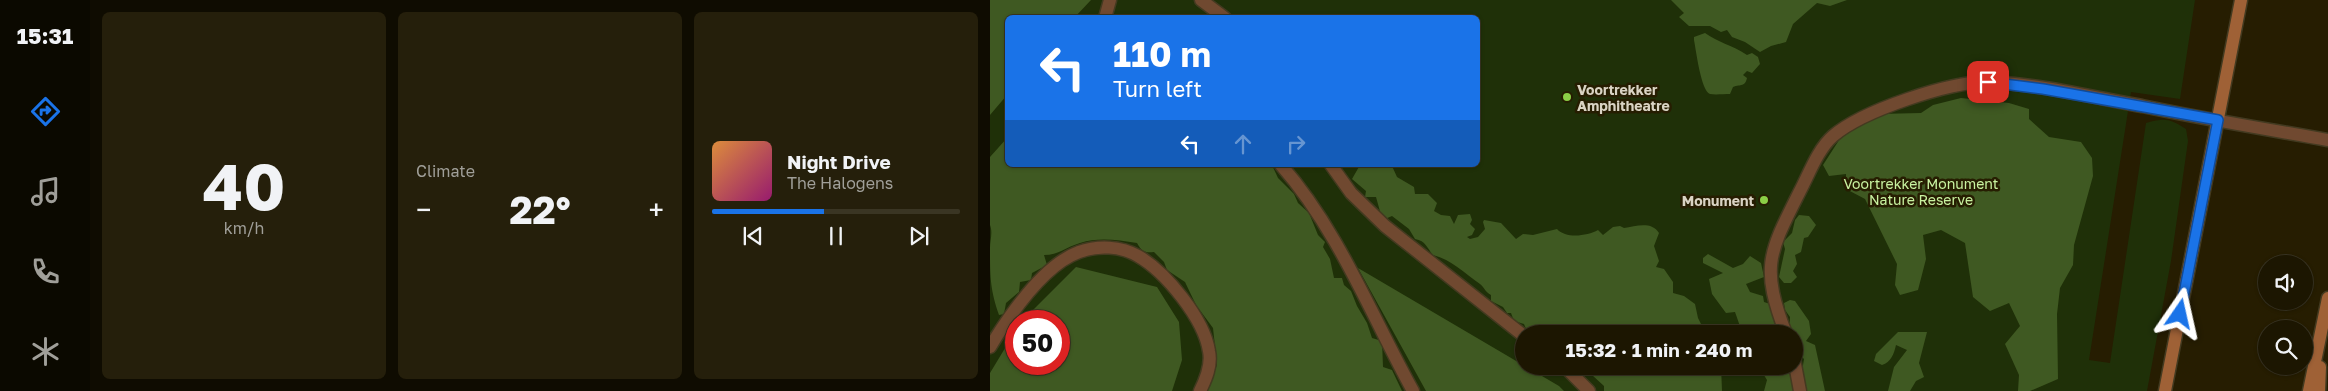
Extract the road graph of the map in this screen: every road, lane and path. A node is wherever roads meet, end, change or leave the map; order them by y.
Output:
1 (1110, 0) edge
2 (1201, 0) edge
3 (2241, 0) edge
4 (1106, 15) edge
5 (1221, 15) edge
6 (2218, 120) junction
7 (2328, 140) edge
8 (1283, 167) edge
9 (1332, 167) edge
10 (2328, 298) edge
11 (1784, 325) edge
12 (1515, 329) edge
13 (990, 347) edge
14 (2317, 350) junction
15 (1573, 375) edge
16 (1797, 375) edge
17 (1200, 391) edge
18 (1413, 391) edge
19 (1589, 391) edge
20 (1800, 391) edge
21 (2165, 391) edge
22 (2309, 391) edge
23 (2319, 391) edge

1 - 4 street
2 - 5 street
3 - 6 main road
6 - 7 street
6 - 11 street
6 - 21 main road
8 - 18 street
9 - 12 street
10 - 14 main road
13 - 17 street
14 - 22 main road
14 - 23 main road
15 - 19 street
16 - 20 street

